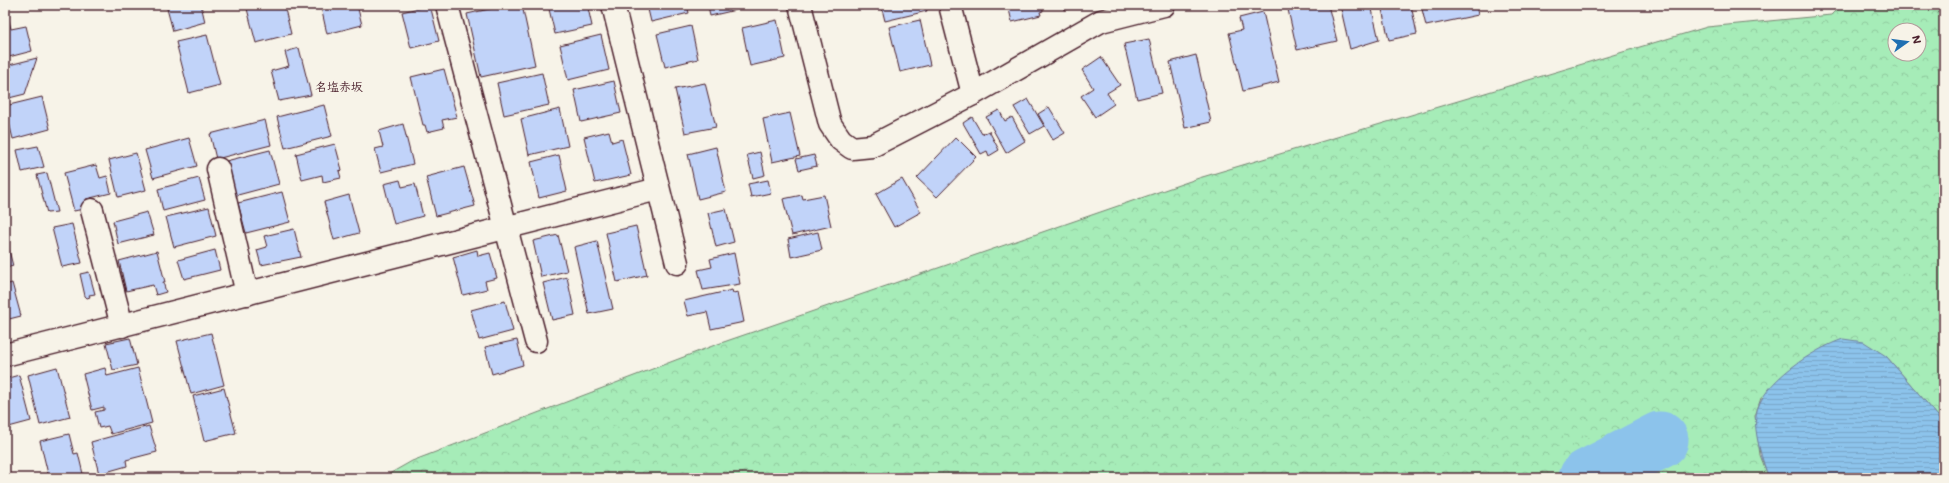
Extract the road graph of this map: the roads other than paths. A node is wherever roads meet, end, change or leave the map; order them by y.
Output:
1 (447, 5) edge
2 (613, 5) edge
3 (800, 5) edge
4 (950, 5) edge
5 (1164, 5) edge
6 (1099, 13) edge
7 (972, 94) junction
8 (218, 169) dead end
9 (658, 190) junction
10 (92, 210) dead end
11 (505, 228) junction
12 (677, 263) dead end
13 (247, 294) junction
14 (122, 326) junction
15 (536, 341) dead end
16 (5, 355) edge

1 - 11 street
2 - 9 street
3 - 7 street
4 - 7 street
5 - 6 street
6 - 7 street
8 - 13 street
9 - 11 street
9 - 12 street
10 - 14 street
11 - 13 street
11 - 15 street
13 - 14 street
14 - 16 street

